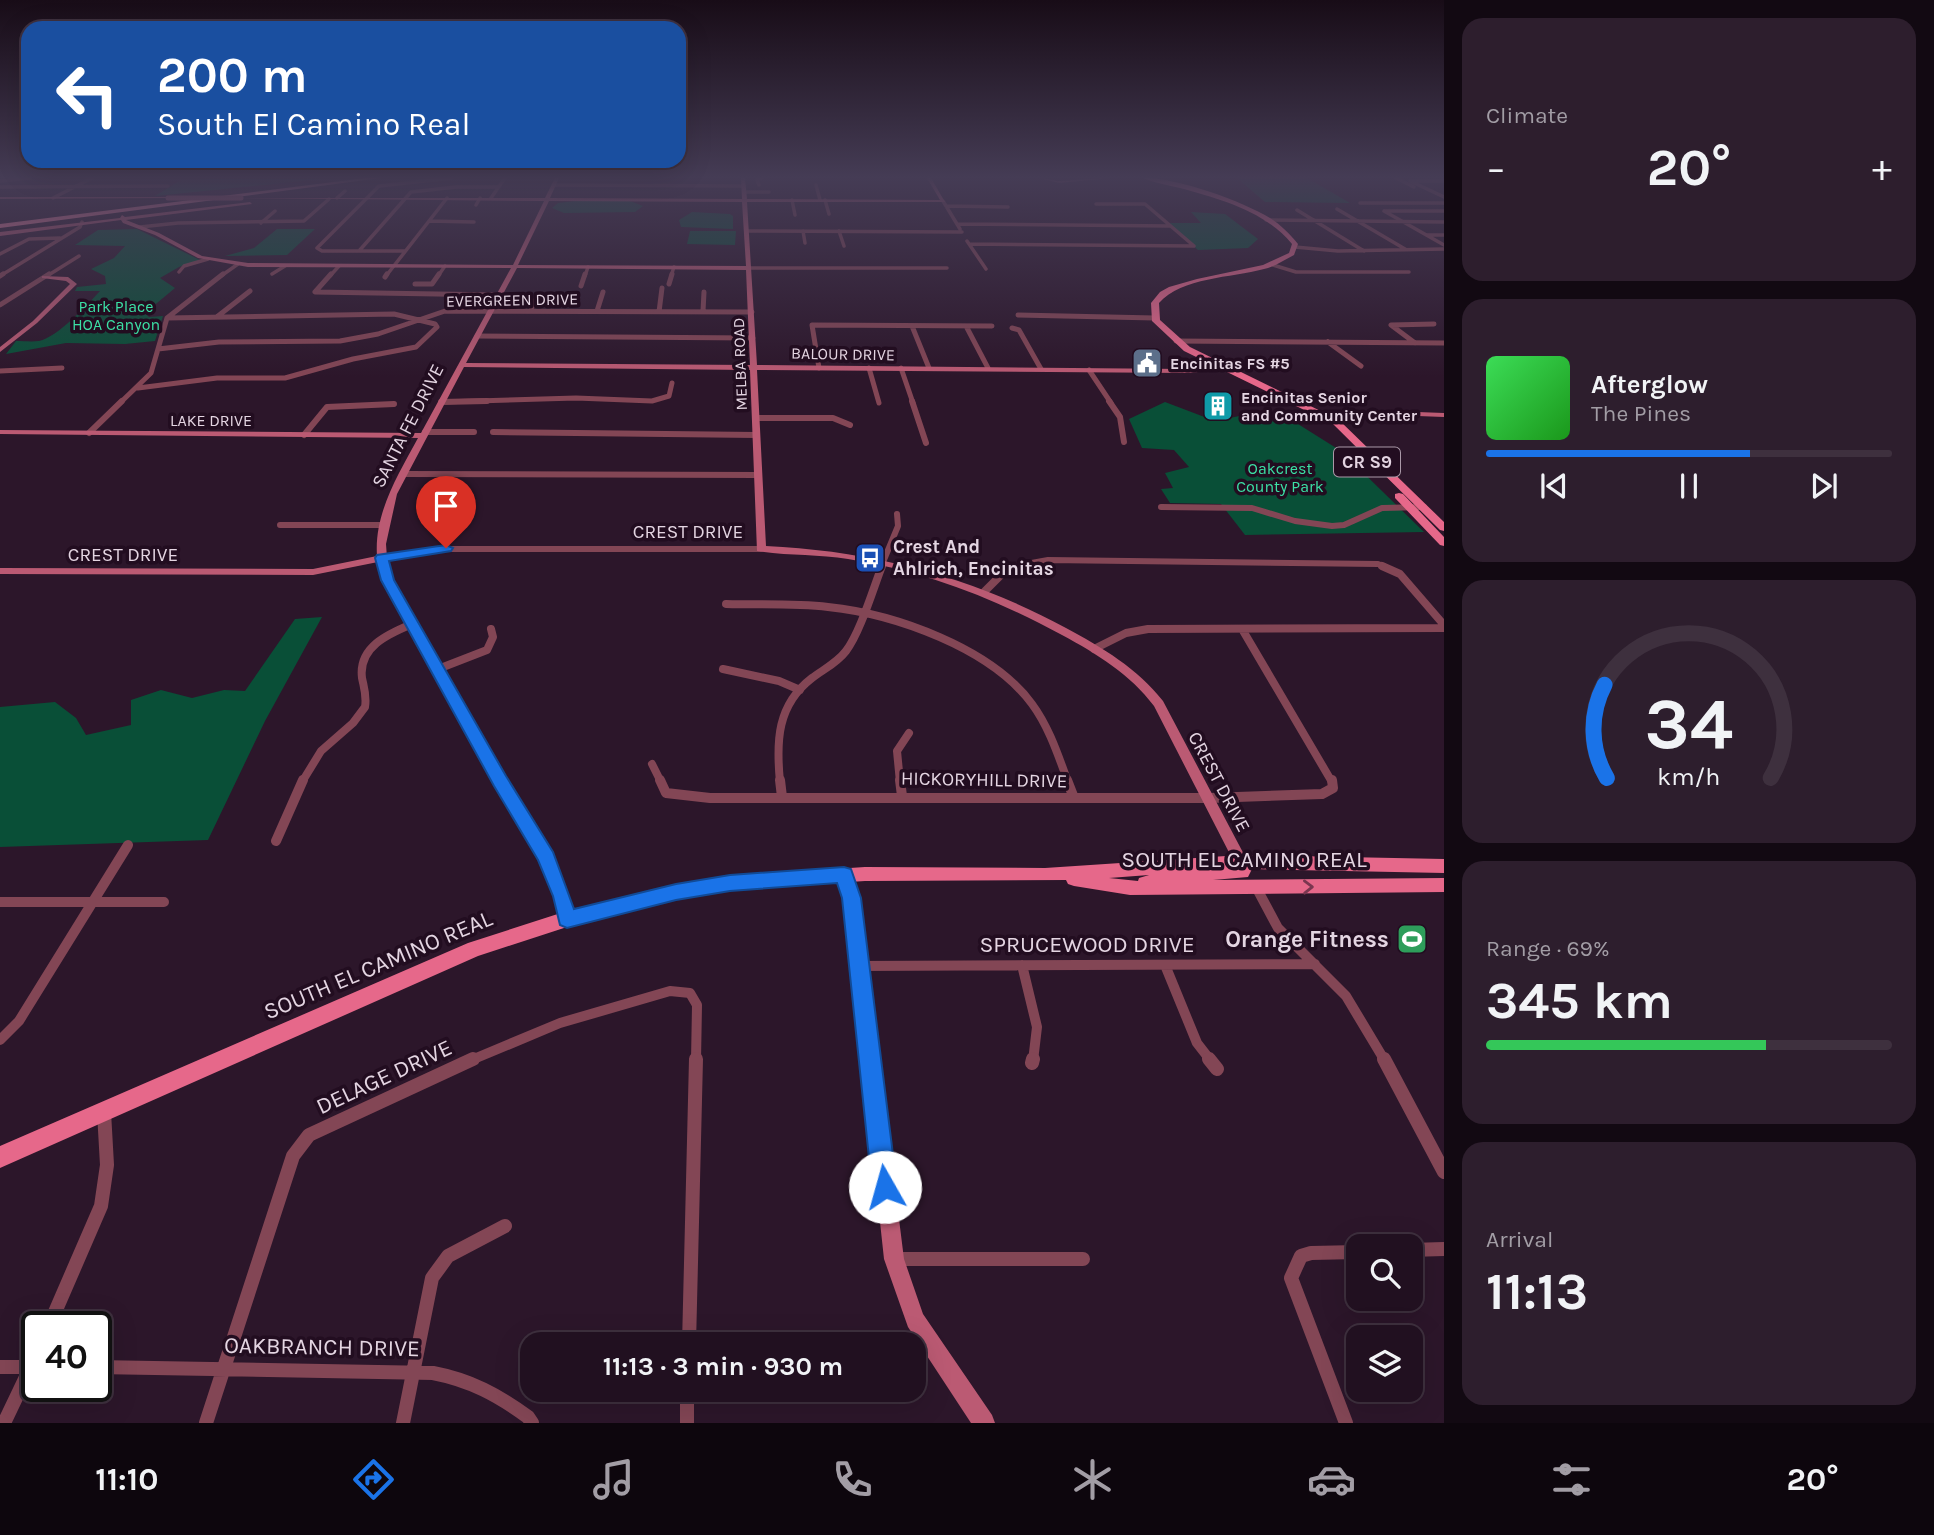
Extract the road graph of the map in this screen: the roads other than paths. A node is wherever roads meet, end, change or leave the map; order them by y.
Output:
1 (19, 244) edge
2 (52, 244) edge
3 (177, 244) edge
4 (321, 244) edge
5 (365, 244) edge
6 (410, 244) edge
7 (525, 244) edge
8 (747, 244) edge
9 (969, 244) edge
10 (1015, 244) edge
11 (1192, 244) edge
12 (1354, 244) edge
13 (1396, 244) edge
14 (1295, 247) joint
15 (1444, 247) edge
16 (359, 251) junction
17 (405, 251) junction
18 (1364, 251) junction
19 (1407, 251) junction
20 (0, 254) edge
21 (79, 256) dead end
22 (208, 259) junction
23 (238, 264) junction
24 (1273, 265) junction
25 (285, 266) junction
26 (339, 266) junction
27 (394, 266) junction
28 (444, 266) junction
29 (515, 266) junction
30 (588, 267) junction
31 (674, 267) junction
32 (749, 268) junction
33 (947, 268) dead end
34 (986, 269) dead end
35 (179, 272) dead end
36 (1409, 272) dead end
37 (272, 274) dead end
38 (0, 276) edge
39 (44, 277) junction
40 (385, 277) dead end
41 (415, 284) dead end
42 (669, 284) dead end
43 (581, 286) dead end
44 (662, 288) dead end
45 (250, 290) dead end
46 (603, 292) dead end
47 (704, 292) dead end
48 (499, 295) junction
49 (525, 300) dead end
50 (0, 305) edge
51 (491, 310) junction
52 (531, 311) junction
53 (597, 311) junction
54 (659, 312) junction
55 (703, 312) junction
56 (752, 312) junction
57 (1018, 315) dead end
58 (218, 316) junction
59 (167, 318) junction
60 (420, 318) junction
61 (1155, 318) junction
62 (1434, 324) dead end
63 (912, 326) junction
64 (966, 326) junction
65 (992, 326) dead end
66 (1012, 328) dead end
67 (477, 336) junction
68 (753, 338) junction
69 (1176, 341) junction
70 (1328, 342) junction
71 (1415, 343) junction
72 (1444, 343) edge
73 (158, 349) junction
74 (0, 350) edge
75 (461, 365) junction
76 (755, 366) junction
77 (1362, 366) dead end
78 (62, 368) dead end
79 (819, 368) junction
80 (869, 368) junction
81 (901, 368) junction
82 (929, 368) junction
83 (988, 368) junction
84 (1224, 368) junction
85 (1041, 369) junction
86 (1089, 370) junction
87 (0, 371) edge
88 (671, 383) dead end
89 (138, 388) junction
90 (498, 394) dead end
91 (441, 402) junction
92 (494, 402) junction
93 (879, 403) dead end
94 (394, 404) dead end
95 (1444, 415) edge
96 (1323, 417) junction
97 (756, 418) junction
98 (850, 425) dead end
99 (0, 432) edge
100 (474, 432) dead end
101 (493, 432) dead end
102 (89, 433) junction
103 (424, 434) junction
104 (304, 435) junction
105 (757, 435) junction
106 (1124, 442) dead end
107 (926, 443) dead end
108 (403, 474) junction
109 (758, 475) junction
110 (1161, 507) dead end
111 (1424, 507) junction
112 (1410, 508) junction
113 (897, 514) dead end
114 (280, 525) dead end
115 (383, 525) junction
116 (1444, 528) edge
117 (1444, 543) edge
118 (761, 549) junction
119 (382, 558) junction
120 (885, 561) junction
121 (0, 571) edge
122 (1400, 574) joint
123 (985, 592) junction
124 (726, 604) dead end
125 (865, 614) junction
126 (411, 624) junction
127 (1444, 626) edge
128 (491, 629) dead end
129 (1242, 629) junction
130 (1094, 649) junction
131 (438, 669) junction
132 (723, 669) dead end
133 (800, 690) junction
134 (909, 733) dead end
135 (652, 764) dead end
136 (902, 796) junction
137 (782, 797) junction
138 (1074, 799) junction
139 (1209, 799) junction
140 (276, 841) dead end
141 (128, 845) dead end
142 (1241, 862) junction
143 (1444, 866) edge
144 (844, 875) junction
145 (1045, 875) junction
146 (1444, 885) edge
147 (1256, 887) junction
148 (1130, 888) junction
149 (0, 902) edge
150 (164, 902) dead end
151 (92, 903) junction
152 (567, 919) junction
153 (1315, 964) junction
154 (1022, 965) junction
155 (1165, 965) junction
156 (859, 966) junction
157 (3, 1038) edge
158 (1032, 1063) dead end
159 (1217, 1069) dead end
160 (104, 1112) junction
161 (0, 1157) edge
162 (1444, 1172) edge
163 (505, 1226) dead end
164 (1444, 1249) edge
165 (1423, 1250) edge
166 (1346, 1252) edge
167 (894, 1259) junction
168 (1083, 1259) dead end
169 (56, 1311) edge
170 (689, 1332) edge
171 (21, 1364) edge
172 (0, 1367) edge
173 (112, 1367) edge
174 (225, 1368) junction
175 (414, 1371) junction
176 (21, 1390) edge
177 (687, 1402) edge
178 (4, 1423) edge
179 (206, 1423) edge
180 (403, 1423) edge
181 (532, 1423) edge
182 (687, 1423) edge
183 (984, 1423) edge
184 (1346, 1423) edge

1 - 20 street
2 - 38 street
3 - 22 street
4 - 16 street
5 - 16 street
6 - 17 street
7 - 29 street, SANTA FE DRIVE
8 - 32 street, MELBA ROAD
9 - 34 street
10 - 11 street
12 - 18 street
13 - 19 street
14 - 18 street
14 - 24 main road
15 - 19 street
16 - 17 street
17 - 27 street
18 - 19 street
21 - 39 street
22 - 23 street
22 - 35 street
23 - 25 street
23 - 59 street
24 - 36 street
24 - 61 main road
25 - 26 street
25 - 37 street
26 - 27 street
26 - 48 street
27 - 28 street
27 - 40 street
28 - 29 street
28 - 41 street
29 - 30 street
29 - 48 street, SANTA FE DRIVE
30 - 31 street
30 - 43 street
31 - 32 street
31 - 42 street
32 - 33 street
32 - 56 street, MELBA ROAD
39 - 50 street
39 - 74 street
44 - 54 street
45 - 58 street
46 - 53 street
47 - 55 street
48 - 51 street, SANTA FE DRIVE
49 - 52 street
51 - 52 street, EVERGREEN DRIVE
51 - 60 street, EVERGREEN DRIVE
51 - 67 street, SANTA FE DRIVE
52 - 53 street, EVERGREEN DRIVE
53 - 54 street, EVERGREEN DRIVE
54 - 55 street, EVERGREEN DRIVE
55 - 56 street, EVERGREEN DRIVE
56 - 68 street, MELBA ROAD
57 - 61 street
58 - 59 street
58 - 60 street
59 - 73 street
60 - 73 street, EVERGREEN DRIVE
60 - 89 street
61 - 69 main road, CR S9
62 - 71 street
63 - 64 street
63 - 79 street
63 - 82 street
64 - 65 street
64 - 83 street
66 - 85 street
67 - 68 street
67 - 75 street, SANTA FE DRIVE
68 - 76 street, MELBA ROAD
69 - 70 street
69 - 84 main road, CR S9
70 - 71 street
70 - 77 street
71 - 72 street
73 - 89 street
75 - 76 street, BALOUR DRIVE
75 - 91 main road, SANTA FE DRIVE
76 - 79 street, BALOUR DRIVE
76 - 97 street, MELBA ROAD
78 - 87 street
79 - 80 street, BALOUR DRIVE
80 - 81 street, BALOUR DRIVE
80 - 93 street
81 - 82 street, BALOUR DRIVE
81 - 107 street
82 - 83 street, BALOUR DRIVE
83 - 85 street, BALOUR DRIVE
84 - 86 street, BALOUR DRIVE
84 - 96 main road, CR S9
85 - 86 street, BALOUR DRIVE
86 - 106 street
88 - 92 street
89 - 102 street
90 - 92 street
91 - 92 street
91 - 103 main road, SANTA FE DRIVE
94 - 104 street
95 - 96 street
96 - 111 main road, CR S9
96 - 112 main road, CR S9
97 - 98 street
97 - 105 street, MELBA ROAD
99 - 102 street, LAKE DRIVE
100 - 103 street
101 - 105 street
102 - 104 street, LAKE DRIVE
103 - 104 street, LAKE DRIVE
103 - 108 street, SANTA FE DRIVE
105 - 109 street, MELBA ROAD
108 - 109 street
108 - 115 street, SANTA FE DRIVE
109 - 118 street, MELBA ROAD
110 - 112 street
111 - 112 street
111 - 116 main road, CR S9
112 - 117 main road, CR S9
113 - 120 street
114 - 115 street
115 - 119 street, SANTA FE DRIVE
118 - 119 street, CREST DRIVE
118 - 120 street, CREST DRIVE
119 - 121 street, CREST DRIVE
119 - 126 street, SANTA FE DRIVE
120 - 123 street, CREST DRIVE
120 - 125 street
122 - 123 street
122 - 127 street
123 - 130 street, CREST DRIVE
124 - 125 street
125 - 133 street
125 - 138 street
126 - 131 street, SANTA FE DRIVE
126 - 140 street
127 - 129 street
128 - 131 street
129 - 130 street
129 - 139 street, HICKORYHILL DRIVE
130 - 139 street, CREST DRIVE
131 - 152 street, SANTA FE DRIVE
132 - 133 street
133 - 137 street
134 - 136 street
135 - 137 street, HICKORYHILL DRIVE
136 - 137 street, HICKORYHILL DRIVE
136 - 138 street, HICKORYHILL DRIVE
138 - 139 street, HICKORYHILL DRIVE
139 - 142 street, CREST DRIVE
141 - 151 street
142 - 143 main road, SOUTH EL CAMINO REAL
142 - 145 main road, SOUTH EL CAMINO REAL
142 - 148 main road
144 - 145 main road, SOUTH EL CAMINO REAL
144 - 152 main road, SOUTH EL CAMINO REAL
144 - 156 street
145 - 148 main road, SOUTH EL CAMINO REAL
147 -> 146 main road, SOUTH EL CAMINO REAL
147 - 148 main road, SOUTH EL CAMINO REAL
147 - 153 street
149 - 151 street
150 - 151 street
151 - 157 street
152 - 160 main road, SOUTH EL CAMINO REAL
153 - 155 street, SPRUCEWOOD DRIVE
153 - 162 street
154 - 155 street, SPRUCEWOOD DRIVE
154 - 156 street, SPRUCEWOOD DRIVE
154 - 158 street
155 - 159 street
156 - 167 street
160 - 161 main road, SOUTH EL CAMINO REAL
160 - 169 street
163 - 175 street
164 - 165 street
166 - 184 street
167 - 168 street
167 - 183 street
170 - 174 street, DELAGE DRIVE
171 - 172 street
173 - 174 street, OAKBRANCH DRIVE
174 - 175 street, OAKBRANCH DRIVE
174 - 179 street
175 - 180 street
175 - 181 street, OAKBRANCH DRIVE
176 - 178 street
177 - 182 street

